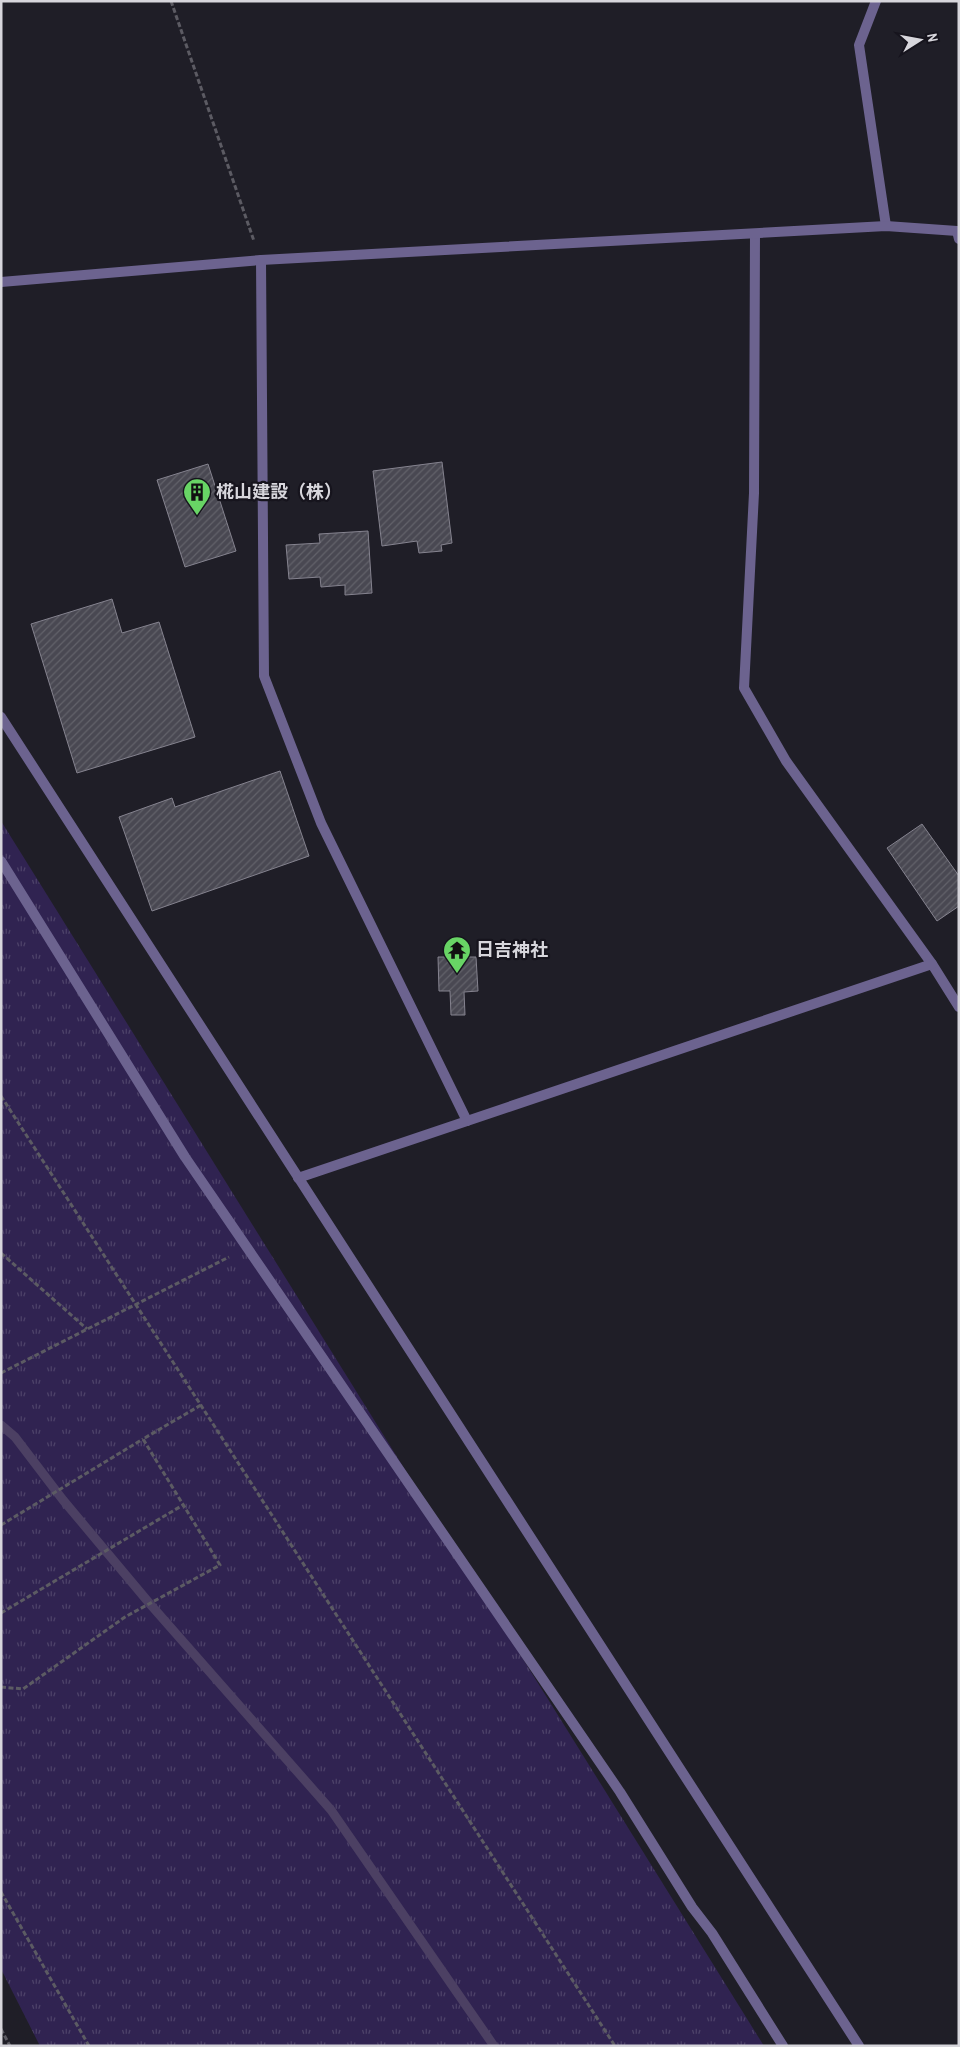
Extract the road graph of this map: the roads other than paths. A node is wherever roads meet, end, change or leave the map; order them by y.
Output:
1 (876, 1) edge
2 (886, 226) junction
3 (755, 234) junction
4 (959, 239) edge
5 (261, 260) junction
6 (1, 282) edge
7 (1, 717) edge
8 (1, 861) edge
9 (932, 964) junction
10 (959, 1008) edge
11 (467, 1120) junction
12 (298, 1178) junction
13 (783, 2046) edge
14 (859, 2046) edge

1 - 2 street
2 - 3 street
2 - 4 street
3 - 5 street
3 - 9 street
5 - 6 street
5 - 11 street
7 - 12 street
8 - 13 street
9 - 10 street
9 - 11 street
11 - 12 street
12 - 14 street

